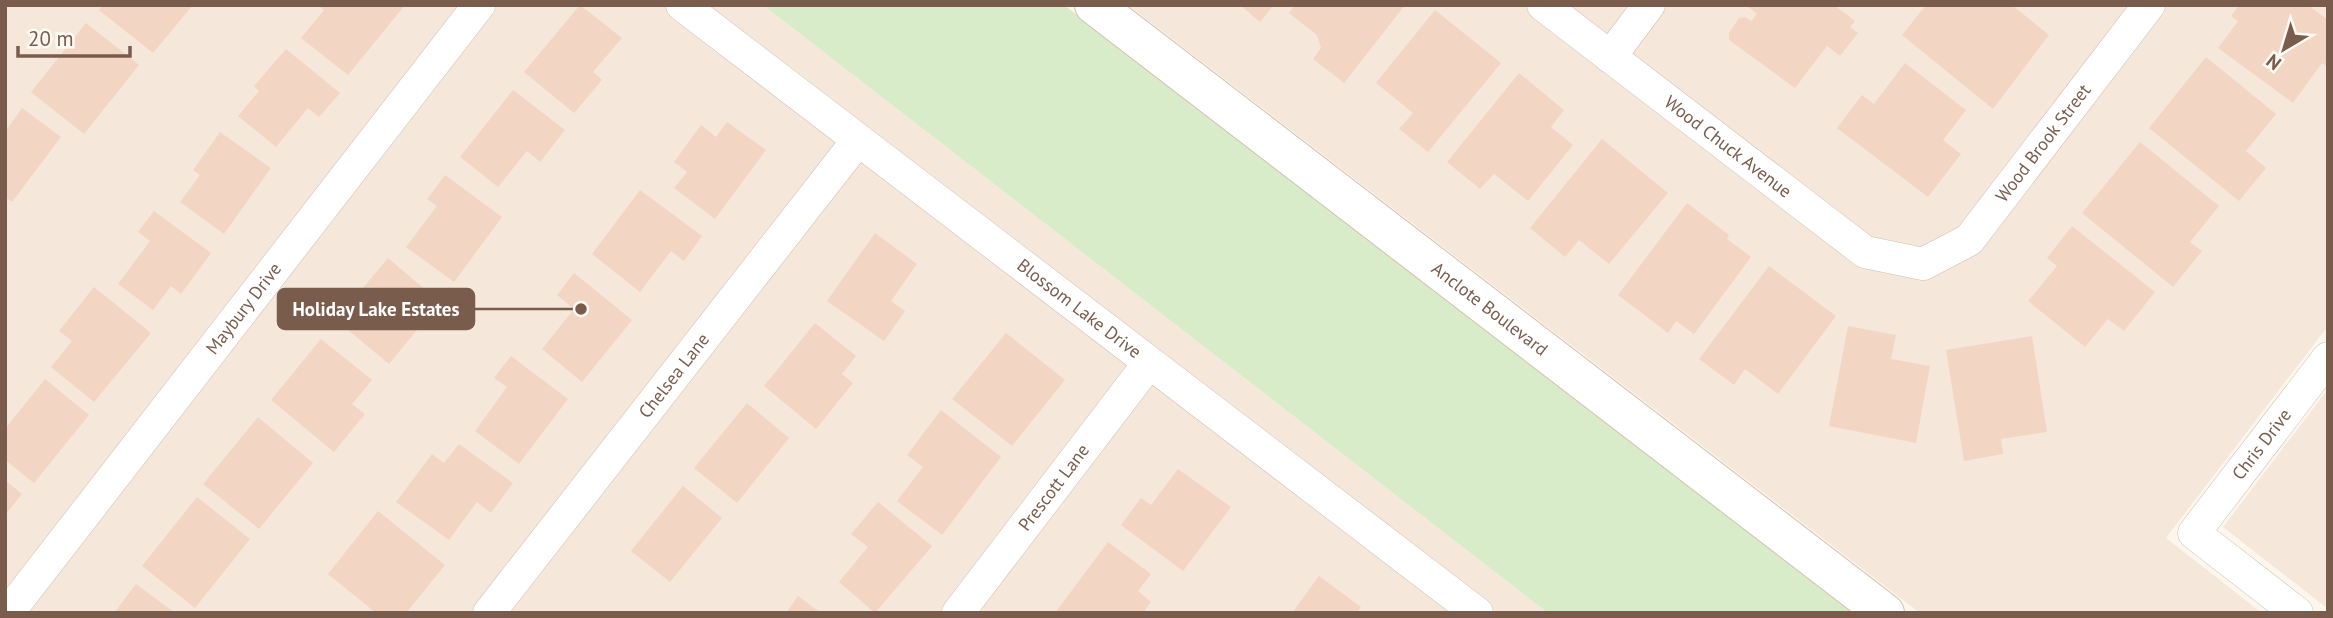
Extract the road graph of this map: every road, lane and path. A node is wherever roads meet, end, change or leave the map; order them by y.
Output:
1 (479, 5) edge
2 (682, 5) edge
3 (1094, 5) edge
4 (1543, 5) edge
5 (1649, 5) edge
6 (2149, 5) edge
7 (1610, 57) junction
8 (858, 140) junction
9 (1923, 264) joint
10 (2328, 358) edge
11 (1149, 363) junction
12 (1439, 602) edge
13 (8, 613) edge
14 (489, 613) edge
15 (958, 613) edge
16 (1477, 613) edge
17 (1885, 613) edge
18 (2297, 613) edge

1 - 13 street, Maybury Drive
2 - 8 street, Blossom Lake Drive
3 - 17 street, Anclote Boulevard
4 - 7 street, Wood Chuck Avenue
5 - 7 street
6 - 9 street, Wood Brook Street
7 - 9 street, Wood Chuck Avenue
8 - 11 street, Blossom Lake Drive
8 - 14 street, Chelsea Lane
10 - 18 street, Chris Drive
11 - 12 street, Blossom Lake Drive
11 - 15 street, Prescott Lane
12 - 16 street, Blossom Lake Drive

